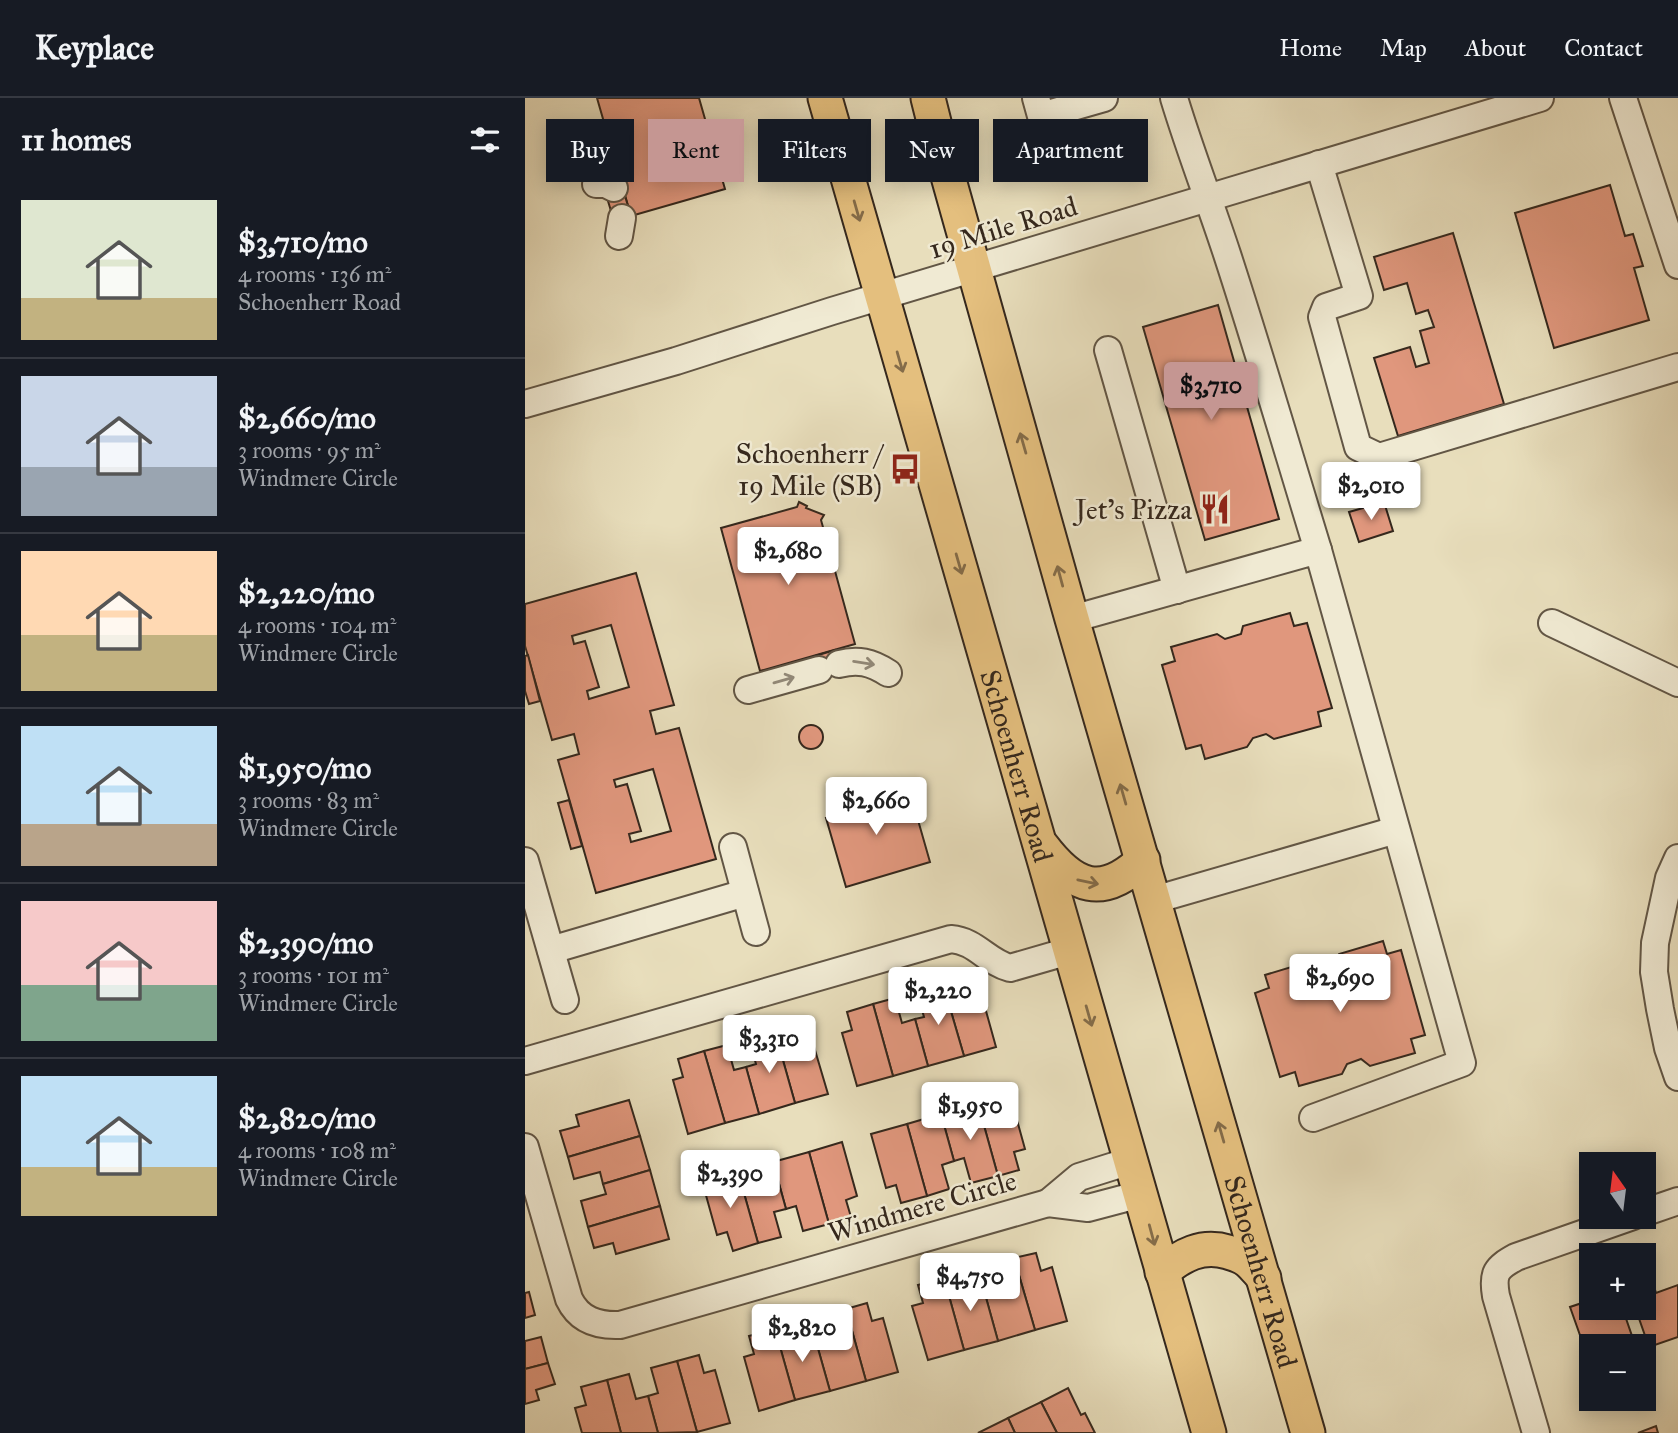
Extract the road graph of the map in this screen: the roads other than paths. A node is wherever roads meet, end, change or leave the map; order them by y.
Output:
1 (825, 98) edge
2 (928, 98) edge
3 (1036, 98) edge
4 (1104, 98) edge
5 (1174, 98) edge
6 (1540, 98) edge
7 (1623, 98) edge
8 (1319, 164) junction
9 (1209, 198) junction
10 (1678, 265) edge
11 (975, 268) junction
12 (881, 296) junction
13 (1108, 349) dead end
14 (1678, 367) edge
15 (525, 404) edge
16 (1318, 550) junction
17 (1177, 590) junction
18 (1072, 620) junction
19 (1552, 623) dead end
20 (888, 673) dead end
21 (1678, 683) edge
22 (748, 690) dead end
23 (1396, 830) junction
24 (1040, 844) junction
25 (733, 847) dead end
26 (1678, 858) edge
27 (1143, 860) junction
28 (525, 861) edge
29 (745, 892) junction
30 (1154, 900) junction
31 (756, 932) dead end
32 (551, 950) junction
33 (1069, 951) junction
34 (565, 1000) dead end
35 (525, 1061) edge
36 (1678, 1077) edge
37 (1313, 1118) dead end
38 (525, 1147) edge
39 (1131, 1161) junction
40 (1141, 1194) junction
41 (1678, 1200) edge
42 (1048, 1203) junction
43 (1656, 1208) edge
44 (1596, 1229) edge
45 (1162, 1272) junction
46 (1263, 1278) junction
47 (1209, 1433) edge
48 (1308, 1433) edge
49 (1536, 1433) edge

1 -> 12 main road, Schoenherr Road
2 - 11 main road, Schoenherr Road
3 - 4 street
5 - 9 street
6 - 8 street, 19 Mile Road
7 - 10 street
8 - 9 street, 19 Mile Road
8 - 14 street
9 - 11 street, 19 Mile Road
9 - 16 street
11 - 12 street, 19 Mile Road
18 -> 11 main road, Schoenherr Road
12 - 15 street, 19 Mile Road
12 -> 24 main road, Schoenherr Road
13 - 17 street
16 - 17 street
16 - 23 street
17 - 18 street
27 -> 18 main road, Schoenherr Road
19 - 21 street
22 -> 20 street
23 - 30 street
23 - 37 street
24 -> 27 main road
24 - 33 main road, Schoenherr Road
25 - 29 street
26 - 36 street
27 - 30 main road, Schoenherr Road
28 - 32 street
29 - 31 street
29 - 32 street
46 -> 30 main road, Schoenherr Road
32 - 34 street
33 - 35 street
33 -> 39 main road, Schoenherr Road
38 - 42 street, Windmere Circle
39 - 40 main road, Schoenherr Road
39 - 42 street, Windmere Circle
40 - 42 street, Windmere Circle
40 -> 45 main road, Schoenherr Road
41 - 43 street
44 - 49 street
45 - 46 main road
45 - 47 main road, Schoenherr Road
46 - 48 main road, Schoenherr Road

